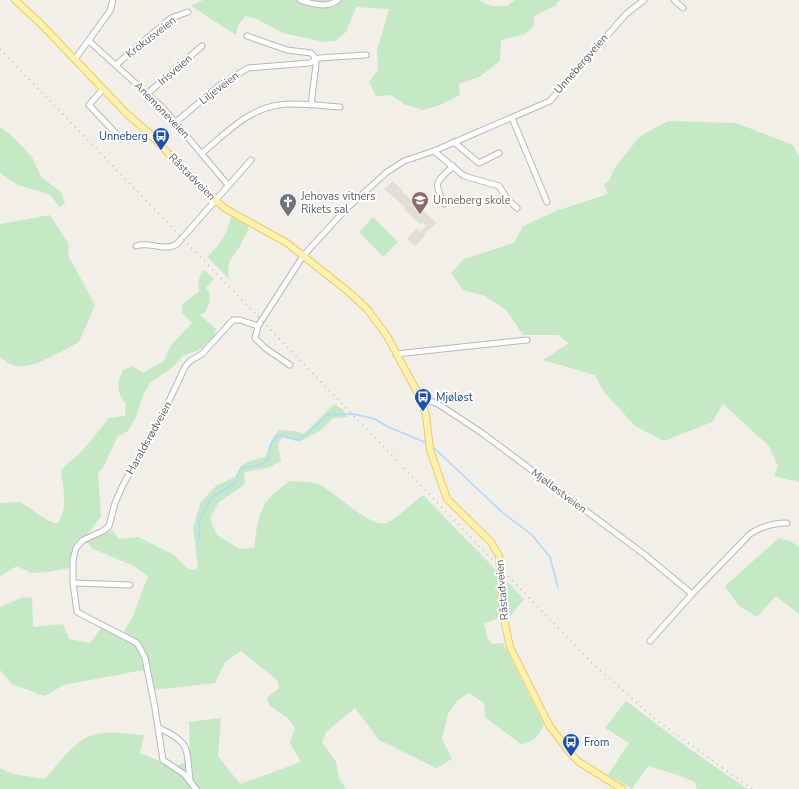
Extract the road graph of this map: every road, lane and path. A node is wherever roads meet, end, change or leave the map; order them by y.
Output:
1 (15, 0) edge
2 (113, 0) edge
3 (300, 0) edge
4 (338, 0) edge
5 (644, 0) edge
6 (674, 0) edge
7 (683, 8) dead end
8 (188, 12) dead end
9 (247, 36) dead end
10 (89, 41) junction
11 (202, 46) dead end
12 (366, 55) dead end
13 (75, 59) junction
14 (315, 60) junction
15 (116, 65) junction
16 (103, 89) junction
17 (148, 93) junction
18 (311, 105) junction
19 (340, 107) dead end
20 (512, 118) junction
21 (176, 122) junction
22 (121, 139) dead end
23 (454, 142) junction
24 (434, 151) junction
25 (202, 153) junction
26 (499, 153) dead end
27 (251, 160) dead end
28 (453, 166) junction
29 (228, 185) junction
30 (215, 200) junction
31 (547, 202) dead end
32 (444, 204) dead end
33 (517, 208) dead end
34 (136, 246) dead end
35 (303, 256) junction
36 (258, 326) junction
37 (526, 340) dead end
38 (396, 354) junction
39 (290, 364) dead end
40 (420, 397) junction
41 (787, 523) dead end
42 (74, 583) junction
43 (130, 585) dead end
44 (692, 594) junction
45 (650, 641) dead end
46 (159, 728) junction
47 (190, 780) junction
48 (196, 789) edge
49 (622, 789) edge

1 - 13 main road, Råstadveien
2 - 10 street
3 - 4 street
5 - 20 street, Unnebergveien
6 - 7 street
8 - 15 street, Krokusveien
9 - 14 street
10 - 13 street
10 - 15 street, Anemoneveien
11 - 17 street, Irisveien
12 - 14 street, Liljeveien
13 - 16 main road, Råstadveien
14 - 18 street
14 - 21 street, Liljeveien
15 - 17 street, Anemoneveien
16 - 22 street
16 - 30 main road, Råstadveien
17 - 21 street, Anemoneveien
18 - 19 street
18 - 25 street
20 - 23 street, Unnebergveien
20 - 31 street
21 - 25 street, Anemoneveien
23 - 24 street, Unnebergveien
23 - 26 street
24 - 28 street
24 - 35 street, Unnebergveien
25 - 29 street, Anemoneveien
27 - 29 street
28 - 32 street
28 - 33 street
29 - 30 street
30 - 34 street
30 - 35 main road, Råstadveien
35 - 36 street
35 - 38 main road, Råstadveien
36 - 39 street
36 - 42 street, Haraldsrødveien
37 - 38 street
38 - 40 main road, Råstadveien
40 - 44 street, Mjølløstveien
40 - 49 main road, Råstadveien, bridge
41 - 44 street
42 - 43 street
42 - 46 street, Haraldsrødveien
44 - 45 street
46 - 47 street, Haraldsrødveien
46 - 47 street
47 - 48 street, Haraldsrødveien

